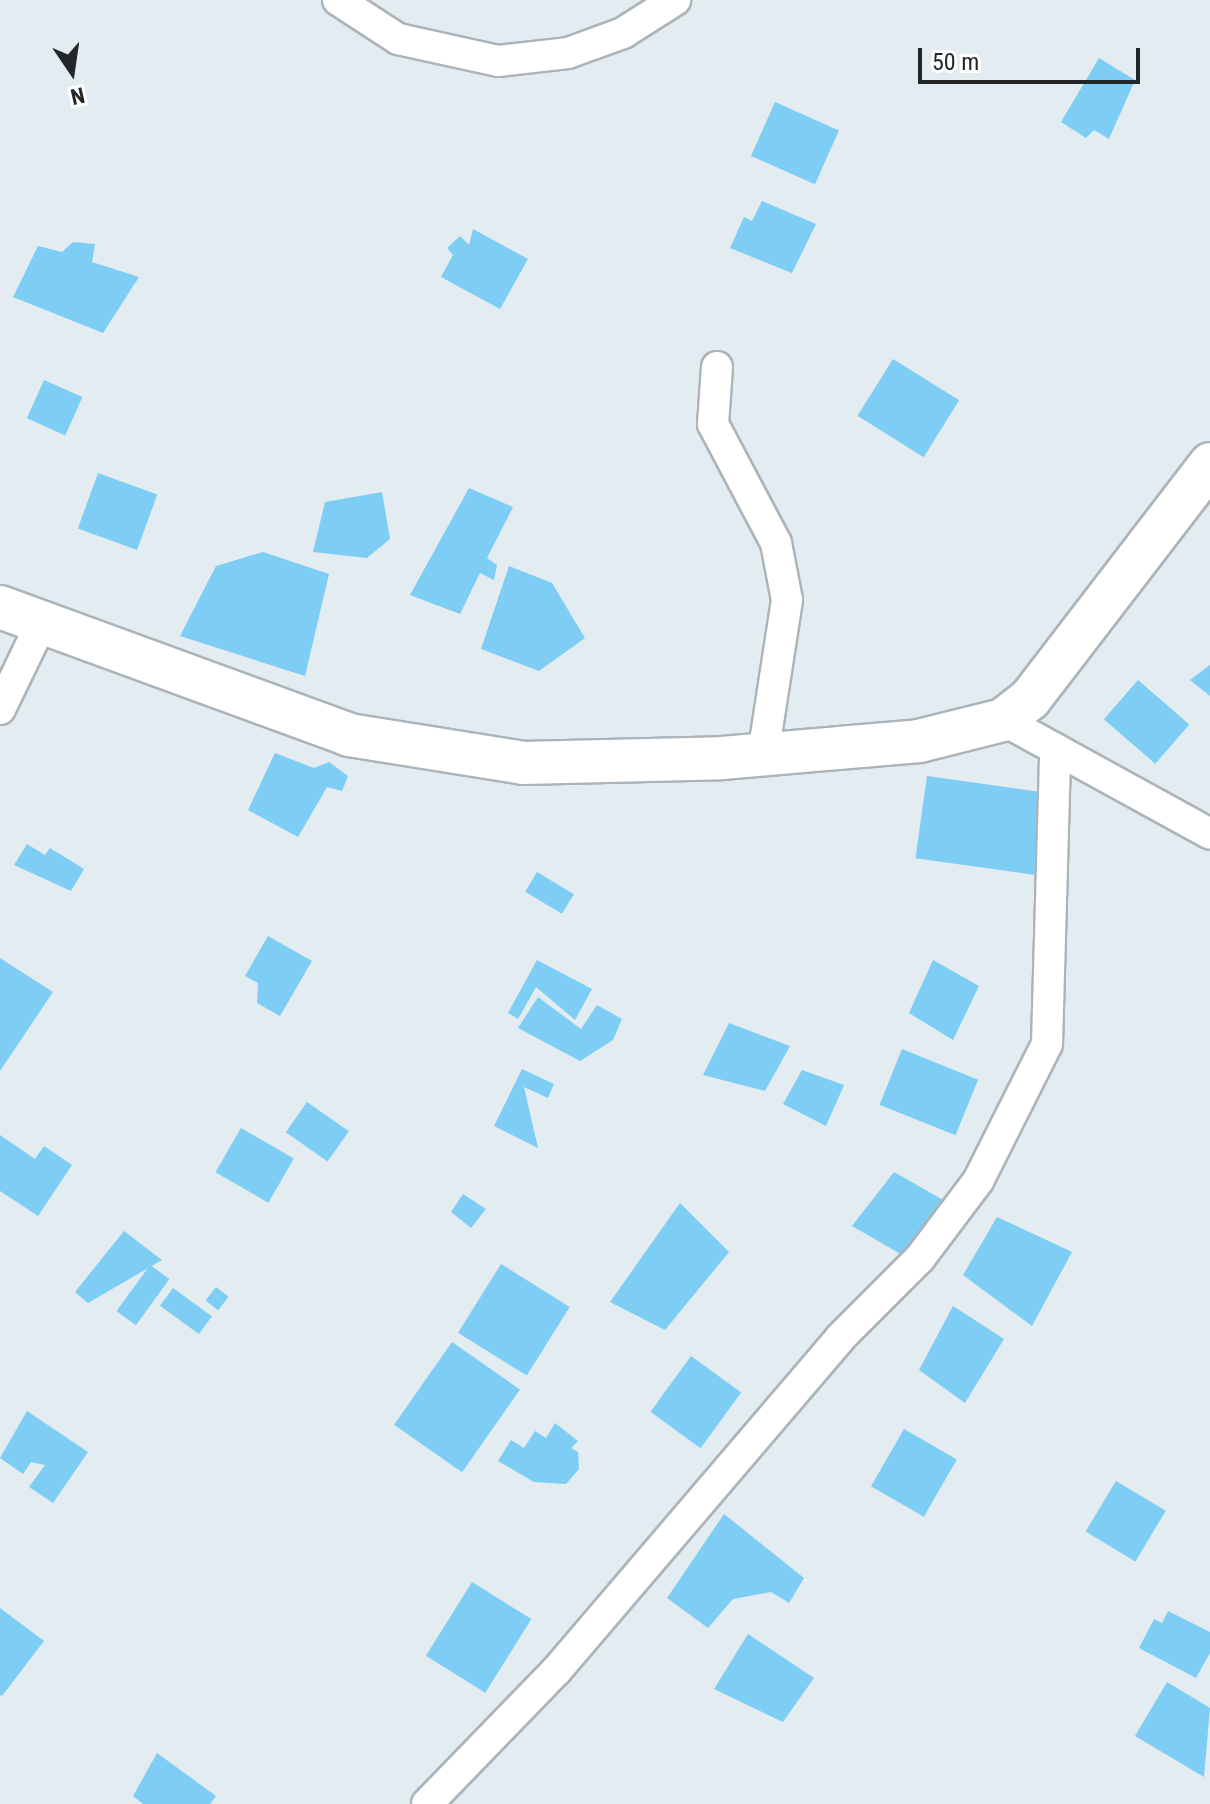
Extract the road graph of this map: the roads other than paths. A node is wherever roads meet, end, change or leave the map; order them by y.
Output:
1 (338, 0) edge
2 (675, 0) edge
3 (717, 367) dead end
4 (1210, 464) edge
5 (0, 607) edge
6 (43, 620) junction
7 (0, 709) edge
8 (1003, 720) junction
9 (1055, 749) junction
10 (763, 755) junction
11 (1210, 834) edge
12 (427, 1804) edge

1 - 2 street
3 - 10 street
4 - 8 street
5 - 6 street
6 - 7 street
6 - 10 street
8 - 9 street
8 - 10 street
9 - 11 street
9 - 12 street

